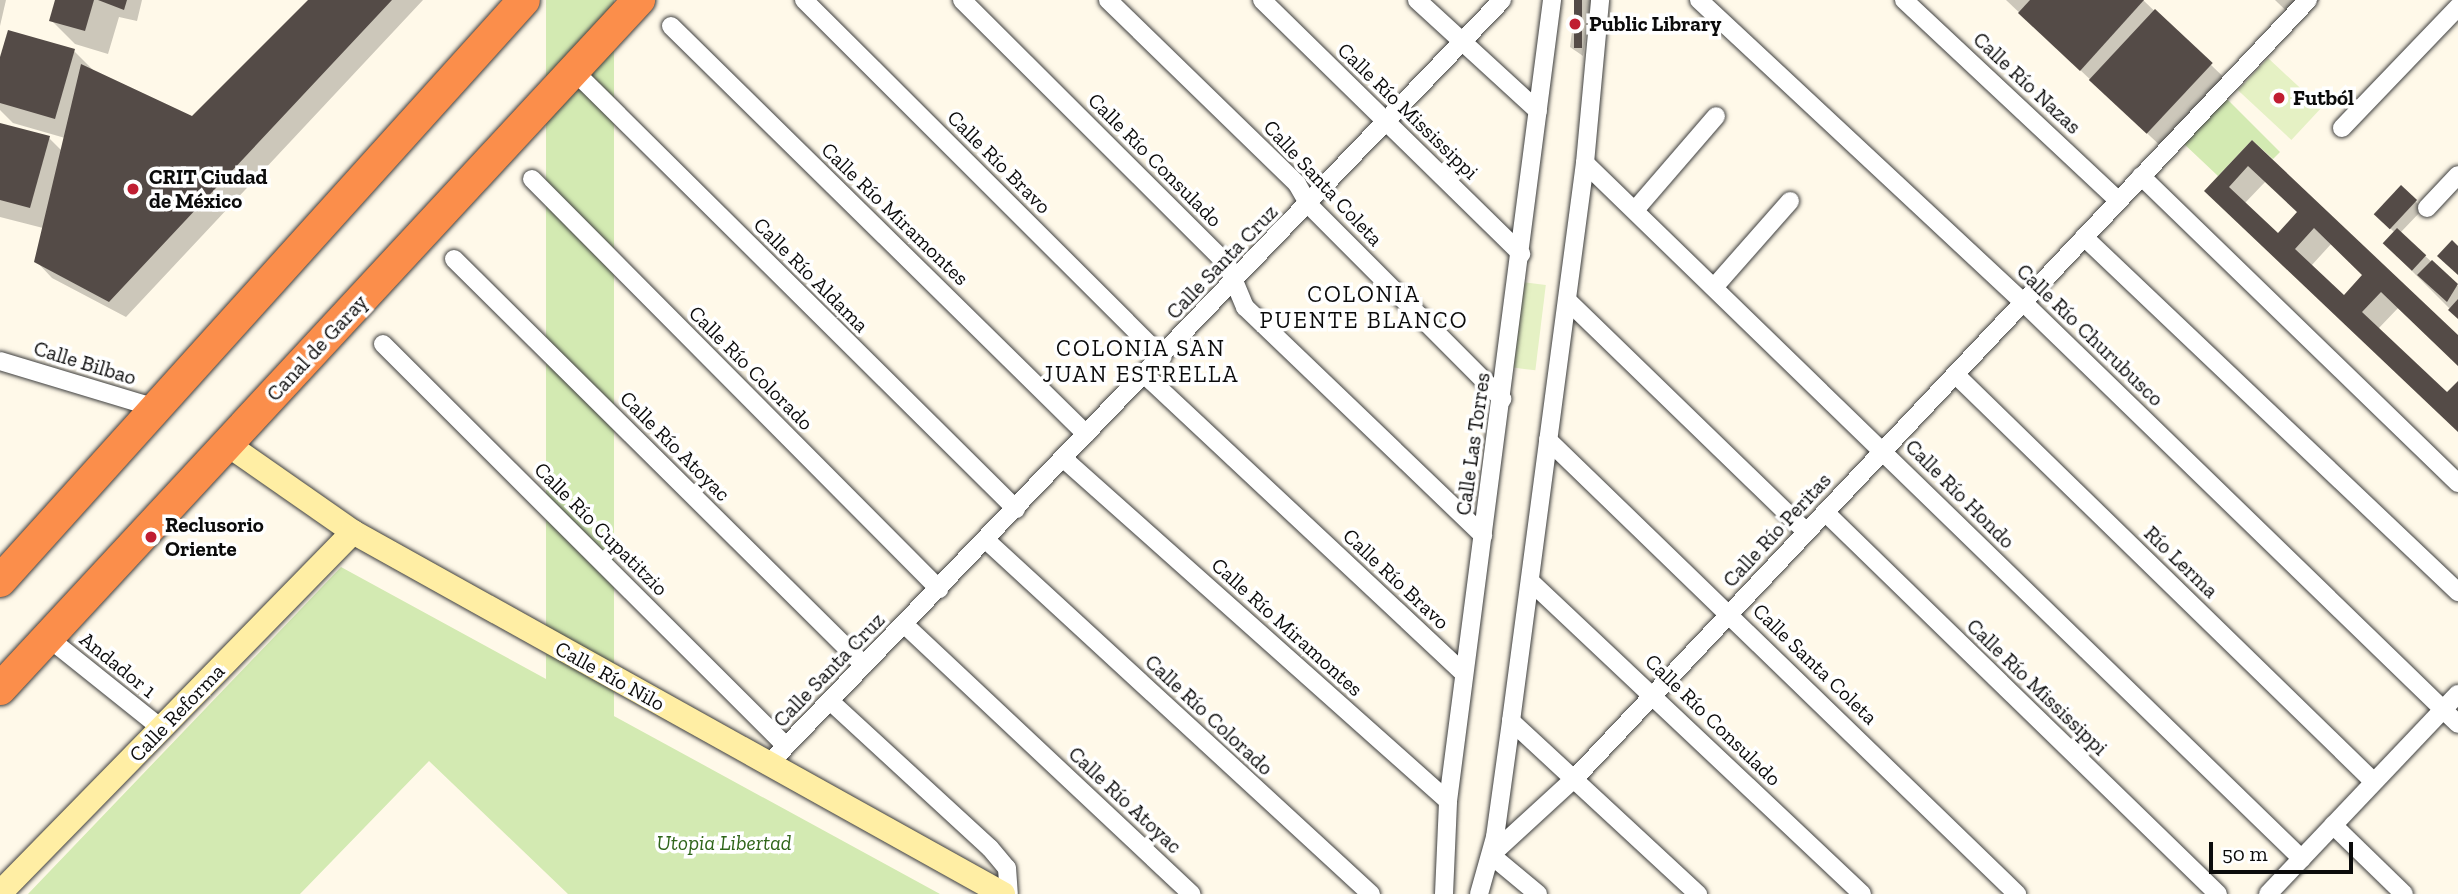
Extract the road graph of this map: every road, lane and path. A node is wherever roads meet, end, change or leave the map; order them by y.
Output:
1 (524, 0) edge
2 (804, 0) edge
3 (962, 0) edge
4 (1108, 0) edge
5 (1262, 0) edge
6 (1417, 0) edge
7 (1502, 0) edge
8 (1552, 0) edge
9 (1600, 0) edge
10 (1699, 0) edge
11 (1904, 0) edge
12 (2308, 0) edge
13 (637, 4) edge
14 (2458, 7) edge
15 (671, 26) dead end
16 (1462, 45) junction
17 (575, 72) junction
18 (1538, 111) junction
19 (1716, 117) dead end
20 (1387, 122) junction
21 (2342, 128) dead end
22 (1585, 163) junction
23 (2458, 175) edge
24 (2141, 176) junction
25 (532, 179) dead end
26 (2118, 200) junction
27 (1790, 201) dead end
28 (1309, 205) junction
29 (2427, 208) dead end
30 (1635, 210) junction
31 (2084, 237) junction
32 (1521, 254) junction
33 (454, 260) dead end
34 (1233, 285) junction
35 (1716, 285) junction
36 (1568, 301) junction
37 (2022, 301) junction
38 (383, 344) dead end
39 (1162, 357) junction
40 (0, 361) edge
41 (1144, 375) junction
42 (1956, 375) junction
43 (1502, 399) junction
44 (156, 408) junction
45 (1086, 433) junction
46 (1548, 440) junction
47 (227, 444) junction
48 (1884, 450) junction
49 (1064, 458) junction
50 (2458, 483) edge
51 (1016, 509) junction
52 (1825, 512) junction
53 (353, 532) junction
54 (1806, 532) junction
55 (1483, 535) junction
56 (986, 540) junction
57 (0, 581) edge
58 (1530, 581) junction
59 (939, 589) junction
60 (2458, 592) edge
61 (1730, 613) junction
62 (905, 625) junction
63 (47, 636) junction
64 (863, 665) junction
65 (1464, 673) junction
66 (0, 689) edge
67 (2458, 694) edge
68 (1654, 695) junction
69 (830, 701) junction
70 (2443, 710) junction
71 (1511, 721) junction
72 (2458, 724) edge
73 (162, 729) junction
74 (786, 746) junction
75 (768, 765) junction
76 (1575, 778) junction
77 (2374, 782) junction
78 (1448, 801) junction
79 (2333, 825) junction
80 (1491, 855) junction
81 (2302, 859) junction
82 (0, 893) edge
83 (1003, 894) edge
84 (1009, 894) edge
85 (1191, 894) edge
86 (1371, 894) edge
87 (1444, 894) edge
88 (1479, 894) edge
89 (1538, 894) edge
90 (1698, 894) edge
91 (1862, 894) edge
92 (2017, 894) edge
93 (2218, 894) edge
94 (2268, 894) edge
95 (2404, 894) edge

1 - 44 highway
2 - 39 street, Calle Río Bravo
3 - 34 street, Calle Río Consulado
4 - 28 street, Calle Santa Coleta
5 - 20 street, Calle Río Mississippi
6 - 16 street
7 - 16 street, Calle Santa Cruz
8 - 18 street, Calle Las Torres
9 - 22 street
10 - 37 street, Calle Río Churubusco
11 - 26 street, Calle Río Nazas
12 - 24 street, Calle Río Peritas
13 - 17 highway, Canal de Garay
14 - 21 street
15 - 45 street, Calle Río Miramontes
16 - 18 street
16 - 20 street, Calle Santa Cruz
17 - 47 highway, Canal de Garay
17 - 51 street, Calle Río Aldama
18 - 32 street, Calle Las Torres
19 - 30 street
20 - 28 street, Calle Santa Cruz
20 - 32 street, Calle Río Mississippi
22 - 30 street, Calle Río Hondo
22 - 36 street
23 - 29 street
24 - 26 street, Calle Río Peritas
24 - 50 street
25 - 59 street, Calle Río Colorado
26 - 31 street, Calle Río Peritas
27 - 35 street
28 - 34 street, Calle Santa Cruz
28 - 43 street, Calle Santa Coleta
30 - 35 street, Calle Río Hondo
31 - 37 street, Calle Río Peritas
31 - 60 street
32 - 43 street, Calle Las Torres
33 - 64 street, Calle Río Atoyac
34 - 39 street, Calle Santa Cruz
34 - 55 street, Calle Río Consulado
35 - 48 street, Calle Río Hondo
36 - 46 street
36 - 54 street
37 - 42 street, Calle Río Peritas
37 - 70 street, Calle Río Churubusco
38 - 74 street, Calle Río Cupatitzio
39 - 41 street, Calle Santa Cruz
40 - 44 street, Calle Bilbao
41 - 45 street, Calle Santa Cruz
41 - 65 street, Calle Río Bravo
42 - 48 street, Calle Río Peritas
42 - 77 street, Río Lerma
43 - 55 street, Calle Las Torres
44 - 57 highway
45 - 49 street, Calle Santa Cruz
46 - 58 street
46 - 61 street, Calle Santa Coleta
47 - 53 street, Calle Río Nilo
47 - 63 highway, Canal de Garay
48 - 52 street, Calle Río Peritas
48 - 81 street, Calle Río Hondo
49 - 51 street, Calle Santa Cruz
49 - 78 street, Calle Río Miramontes
51 - 56 street, Calle Santa Cruz
52 - 54 street, Calle Río Peritas
52 - 93 street, Calle Río Mississippi
53 - 73 street, Calle Reforma
53 - 75 street, Calle Río Nilo
54 - 61 street, Calle Río Peritas
55 - 65 street, Calle Las Torres
56 - 59 street, Calle Santa Cruz
56 - 86 street, Calle Río Colorado
58 - 68 street, Calle Río Consulado
58 - 71 street
59 - 62 street, Calle Santa Cruz
61 - 68 street, Calle Río Peritas
61 - 92 street, Calle Santa Coleta
62 - 64 street, Calle Santa Cruz
62 - 85 street, Calle Río Atoyac
63 - 66 highway, Canal de Garay
63 - 73 street, Andador 1
64 - 69 street, Calle Santa Cruz
65 - 78 street, Calle Las Torres
67 - 70 street
68 - 76 street, Calle Río Peritas
68 - 91 street, Calle Río Consulado
69 - 74 street, Calle Santa Cruz
69 - 84 street
70 - 72 street, Calle Río Churubusco
70 - 77 street
71 - 76 street
71 - 80 street
73 - 82 street, Calle Reforma
74 - 75 street, Calle Santa Cruz
75 - 83 street, Calle Río Nilo
76 - 80 street, Calle Río Peritas
76 - 90 street
77 - 79 street
78 - 87 street, Calle Las Torres
79 - 81 street
79 - 95 street
80 - 88 street
80 - 89 street
81 - 94 street

